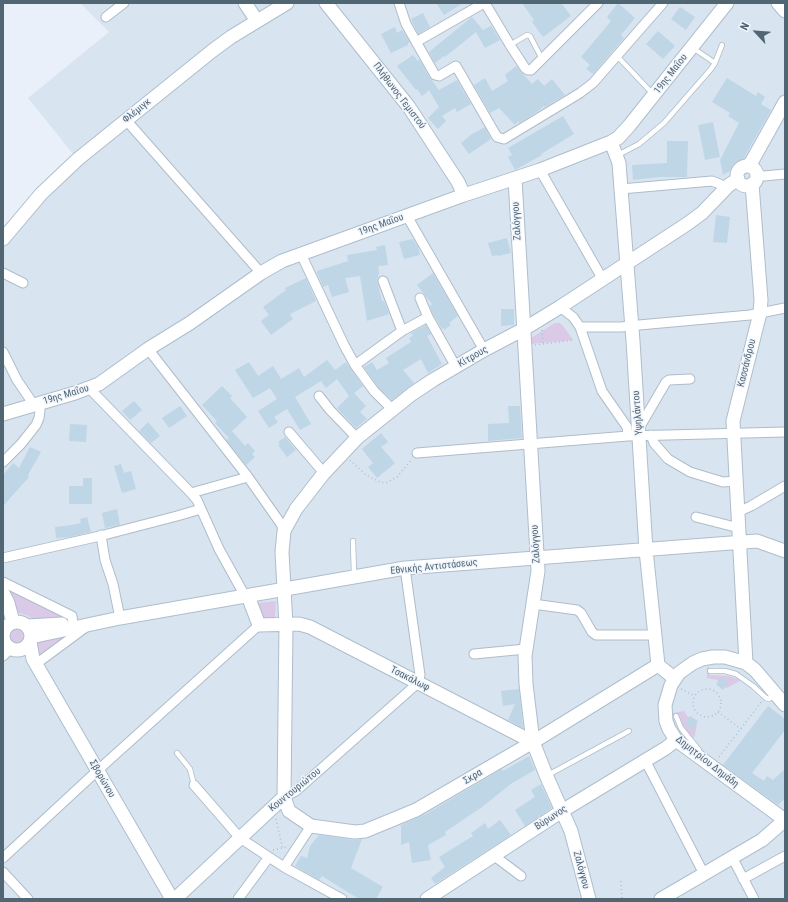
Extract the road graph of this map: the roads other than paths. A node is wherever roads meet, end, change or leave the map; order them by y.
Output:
1 (124, 3) edge
2 (245, 3) edge
3 (286, 3) edge
4 (326, 3) edge
5 (399, 3) edge
6 (485, 3) edge
7 (598, 3) edge
8 (663, 3) edge
9 (727, 3) edge
10 (106, 17) dead end
11 (257, 21) junction
12 (416, 42) junction
13 (510, 44) junction
14 (722, 45) dead end
15 (691, 48) junction
16 (617, 56) junction
17 (542, 58) junction
18 (715, 62) junction
19 (654, 96) junction
20 (785, 102) edge
21 (126, 120) junction
22 (611, 142) junction
23 (617, 156) junction
24 (540, 170) junction
25 (785, 174) edge
26 (752, 175) junction
27 (515, 179) junction
28 (733, 183) junction
29 (621, 189) junction
30 (464, 195) junction
31 (407, 216) junction
32 (3, 239) edge
33 (301, 254) junction
34 (626, 263) junction
35 (3, 273) edge
36 (261, 273) junction
37 (602, 278) junction
38 (382, 281) dead end
39 (23, 283) dead end
40 (420, 298) dead end
41 (560, 307) junction
42 (785, 308) edge
43 (760, 313) junction
44 (428, 317) junction
45 (631, 326) junction
46 (580, 327) junction
47 (524, 329) junction
48 (402, 330) junction
49 (148, 349) junction
50 (484, 350) junction
51 (3, 352) edge
52 (354, 365) junction
53 (456, 367) junction
54 (690, 379) dead end
55 (89, 388) junction
56 (320, 396) dead end
57 (36, 404) junction
58 (392, 409) junction
59 (3, 414) edge
60 (289, 432) dead end
61 (785, 432) edge
62 (639, 434) junction
63 (733, 434) junction
64 (357, 438) junction
65 (530, 443) junction
66 (417, 453) road end
67 (3, 462) edge
68 (324, 473) junction
69 (248, 477) junction
70 (736, 481) junction
71 (785, 486) edge
72 (191, 493) junction
73 (201, 509) junction
74 (696, 517) dead end
75 (739, 519) junction
76 (284, 531) junction
77 (101, 535) junction
78 (353, 540) dead end
79 (757, 541) junction
80 (740, 542) junction
81 (646, 550) junction
82 (785, 551) edge
83 (3, 558) edge
84 (537, 558) junction
85 (405, 568) junction
86 (354, 577) junction
87 (3, 582) edge
88 (285, 589) junction
89 (3, 593) edge
90 (246, 596) junction
91 (533, 604) junction
92 (120, 618) junction
93 (13, 622) junction
94 (84, 624) junction
95 (259, 625) junction
96 (286, 625) junction
97 (3, 634) edge
98 (29, 635) junction
99 (655, 635) junction
100 (526, 649) junction
101 (11, 651) edge
102 (474, 654) dead end
103 (34, 662) junction
104 (746, 663) junction
105 (658, 665) junction
106 (710, 671) dead end
107 (676, 682) junction
108 (418, 683) junction
109 (771, 696) junction
110 (785, 705) edge
111 (676, 716) dead end
112 (629, 731) dead end
113 (532, 737) junction
114 (676, 740) junction
115 (177, 754) dead end
116 (698, 757) junction
117 (645, 760) junction
118 (97, 771) junction
119 (546, 775) junction
120 (194, 785) joint
121 (284, 797) junction
122 (562, 810) junction
123 (785, 820) edge
124 (311, 826) junction
125 (240, 838) junction
126 (268, 854) junction
127 (493, 855) junction
128 (785, 856) edge
129 (732, 857) junction
130 (3, 858) edge
131 (286, 865) junction
132 (3, 872) edge
133 (704, 874) junction
134 (520, 876) dead end
135 (744, 879) junction
136 (669, 897) edge
137 (339, 898) edge
138 (750, 898) edge
139 (28, 899) edge
140 (172, 899) edge
141 (175, 899) edge
142 (238, 899) edge
143 (427, 899) edge
144 (589, 899) edge

1 - 10 street
2 - 11 street
3 - 11 street, Φλέμιγκ
4 - 30 street, Πλήθωνος Γεμιστού
5 - 12 street
6 - 12 street
6 - 13 street
7 - 17 street
8 - 16 street
9 - 15 street, 19ης Μαΐου
11 - 21 street, Φλέμιγκ
12 - 16 street
13 - 17 lane
13 - 17 street
14 - 18 lane
15 - 18 lane
15 - 19 street, 19ης Μαΐου
16 - 19 lane
18 - 23 lane
19 - 22 street, 19ης Μαΐου
20 - 26 street
21 - 32 street, Φλέμιγκ
21 - 36 street
22 - 23 street, Υψηλάντου
22 - 24 street, 19ης Μαΐου
23 - 29 street, Υψηλάντου
24 - 27 street, 19ης Μαΐου
24 - 37 street
25 - 26 street
26 - 28 street
26 - 43 street, Κασσάνδρου
27 - 30 street, 19ης Μαΐου
27 - 47 street, Ζαλόγγου
28 - 29 street
28 - 34 street, Κίτρους
29 - 34 street, Υψηλάντου
30 - 31 street, 19ης Μαΐου
31 - 33 street, 19ης Μαΐου
31 - 50 street
33 - 36 street, 19ης Μαΐου
33 - 52 street
34 - 37 street, Κίτρους
34 - 45 street, Υψηλάντου
35 - 39 street
36 - 49 street, 19ης Μαΐου
37 - 41 street, Κίτρους
38 - 48 street
40 - 44 street
41 - 46 street
41 - 47 street, Κίτρους
42 - 43 street
43 - 45 street
43 - 63 street, Κασσάνδρου
44 - 48 street
44 - 53 street
45 - 46 street
45 - 62 street, Υψηλάντου
46 - 62 street
47 - 50 street, Κίτρους
47 - 65 street, Ζαλόγγου
48 - 52 street
49 - 55 street, 19ης Μαΐου
49 - 69 street
50 - 53 street, Κίτρους
51 - 57 street
52 - 58 street
53 - 58 street, Κίτρους
54 - 62 street
55 - 57 street, 19ης Μαΐου
55 - 72 street
56 - 64 street
57 - 59 street, 19ης Μαΐου
57 - 67 street
58 - 64 street, Κίτρους
60 - 68 street
61 - 63 street
62 - 63 street
62 - 65 street
62 - 70 street
62 - 81 street, Υψηλάντου
63 - 70 street, Κασσάνδρου
64 - 68 street, Κίτρους
65 - 66 street
65 - 84 street, Ζαλόγγου
68 - 76 street, Κίτρους
69 - 72 street
69 - 76 street
70 - 75 street, Κασσάνδρου
71 - 75 street
72 - 73 street
73 - 77 street
73 - 90 street
74 - 75 street
75 - 79 street
75 - 80 street, Κασσάνδρου
76 - 88 street, Κίτρους
77 - 83 street
77 - 92 street
78 - 86 lane
79 - 80 street, Εθνικής Αντιστάσεως
79 - 82 street, Εθνικής Αντιστάσεως
80 - 81 street, Εθνικής Αντιστάσεως
80 - 104 street, Κασσάνδρου
81 - 84 street, Εθνικής Αντιστάσεως
81 - 99 street, Υψηλάντου
84 - 85 street, Εθνικής Αντιστάσεως
84 - 91 street, Ζαλόγγου
85 - 86 street, Εθνικής Αντιστάσεως
85 - 108 street
86 - 88 street, Εθνικής Αντιστάσεως
87 - 94 street
88 - 90 street, Εθνικής Αντιστάσεως
88 - 96 street, Κίτρους
89 - 93 street
90 - 92 street, Εθνικής Αντιστάσεως
90 - 95 street
91 - 99 street
91 - 100 street, Ζαλόγγου
92 - 94 street, Εθνικής Αντιστάσεως
93 - 97 street
93 - 98 street
94 - 98 street, Εθνικής Αντιστάσεως
94 - 103 street
95 - 96 street, Τσακάλωφ
95 - 118 street
96 - 108 street, Τσακάλωφ
96 - 121 street, Κίτρους
97 - 101 street
98 - 101 street
98 - 103 street
99 - 105 street, Υψηλάντου
100 - 102 street
100 - 113 street, Ζαλόγγου
101 - 103 street
103 - 118 street, Σβορώνου
104 - 107 street, Δημητρίου Δημάδη
104 - 109 street, Δημητρίου Δημάδη
105 - 107 street
105 - 113 street, Σκρα
106 - 109 lane
107 - 114 street, Δημητρίου Δημάδη
108 - 113 street, Τσακάλωφ
108 - 121 street, Κουντουριώτου
109 - 110 street, Δημητρίου Δημάδη
111 - 116 lane
112 - 119 lane
113 - 119 street, Ζαλόγγου
113 - 124 street, Σκρα
114 - 116 street, Δημητρίου Δημάδη
114 - 117 street, Βύρωνος
115 - 120 lane
116 - 123 street, Δημητρίου Δημάδη
117 - 122 street, Βύρωνος
117 - 133 street
118 - 130 street
118 - 140 street, Σβορώνου
119 - 122 street, Ζαλόγγου
120 - 125 street
121 - 124 street, Σκρα
121 - 125 street, Κουντουριώτου
122 - 127 street, Βύρωνος
122 - 144 street, Ζαλόγγου
123 - 129 street
124 - 131 street
125 - 126 street
125 - 141 street, Κουντουριώτου
126 - 131 street
126 - 142 street
127 - 134 street
127 - 143 street, Βύρωνος
128 - 135 street
129 - 133 street
129 - 135 street
131 - 137 street
132 - 139 street
133 - 136 street
135 - 138 street

